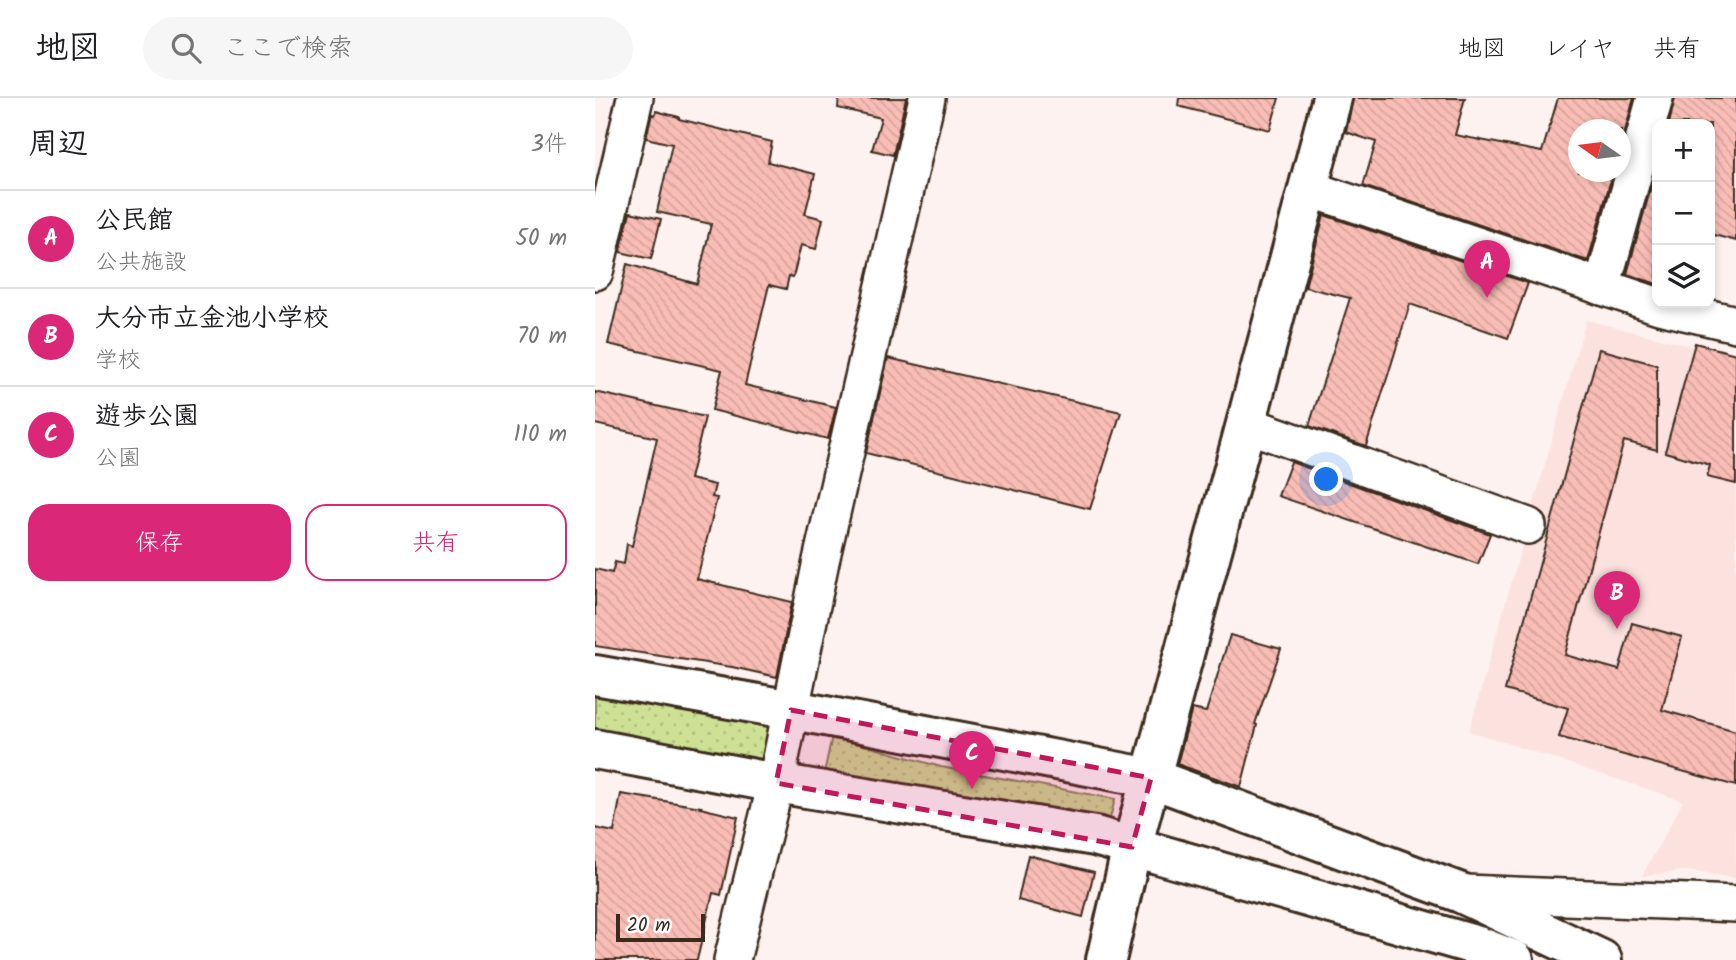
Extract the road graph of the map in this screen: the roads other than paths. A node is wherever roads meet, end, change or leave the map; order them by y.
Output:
1 (635, 98) edge
2 (927, 98) edge
3 (1332, 98) edge
4 (1654, 98) edge
5 (1307, 188) junction
6 (595, 272) edge
7 (1602, 287) junction
8 (1736, 324) edge
9 (1246, 424) junction
10 (1528, 526) dead end
11 (595, 675) edge
12 (791, 710) junction
13 (595, 749) edge
14 (1151, 778) junction
15 (775, 783) junction
16 (1132, 847) junction
17 (1461, 893) junction
18 (1736, 904) edge
19 (1476, 953) edge
20 (732, 960) edge
21 (1106, 960) edge
22 (1514, 960) edge
23 (1602, 960) edge

1 - 6 street
2 - 12 street
3 - 5 street
4 - 7 street
5 - 7 street
5 - 9 street
7 - 8 street
9 - 10 street
9 - 14 street
11 - 12 street
12 - 14 street
12 - 15 street
13 - 15 street
14 - 16 street
14 - 17 street
15 - 16 street
15 - 20 street
16 - 19 street
16 - 21 street
17 - 18 street
17 - 23 street
19 - 22 street

